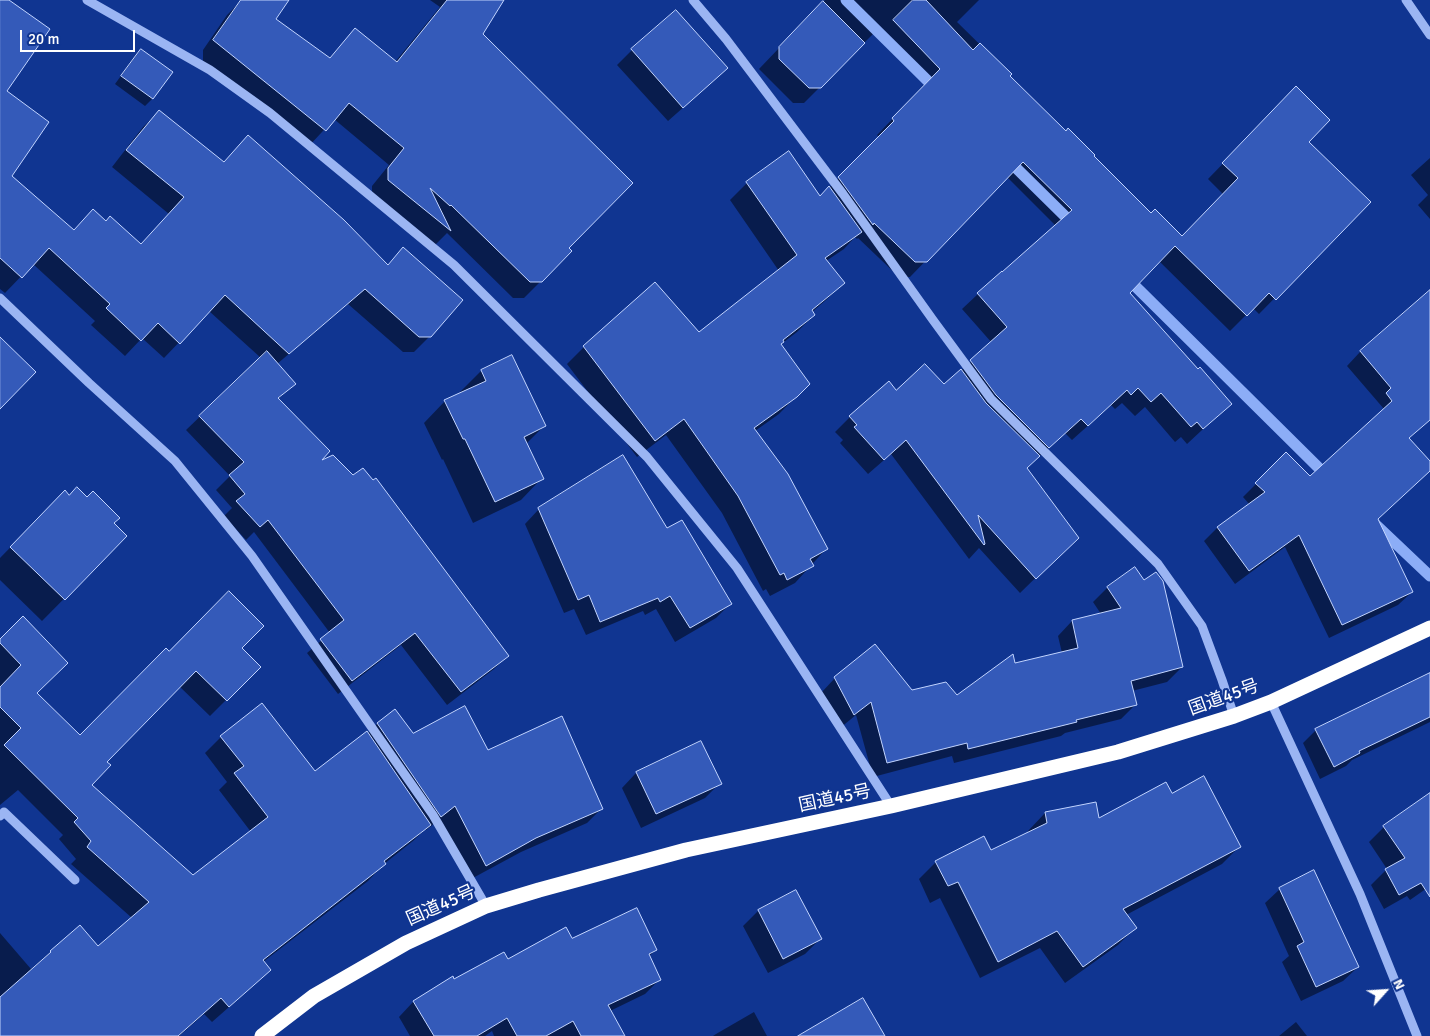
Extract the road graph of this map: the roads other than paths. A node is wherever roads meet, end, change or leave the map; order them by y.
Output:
1 (87, 0) edge
2 (693, 0) edge
3 (1406, 0) edge
4 (1430, 36) edge
5 (0, 298) edge
6 (1430, 628) edge
7 (1271, 702) junction
8 (1234, 716) junction
9 (891, 806) junction
10 (0, 816) edge
11 (75, 880) dead end
12 (486, 906) junction
13 (262, 1036) edge
14 (1417, 1036) edge

1 - 9 street
2 - 8 street
3 - 4 street
5 - 12 street
6 - 7 highway, 国道45号
7 - 8 highway, 国道45号
7 - 14 street
8 - 9 highway, 国道45号
9 - 12 highway, 国道45号
10 - 11 street
12 - 13 highway, 国道45号

